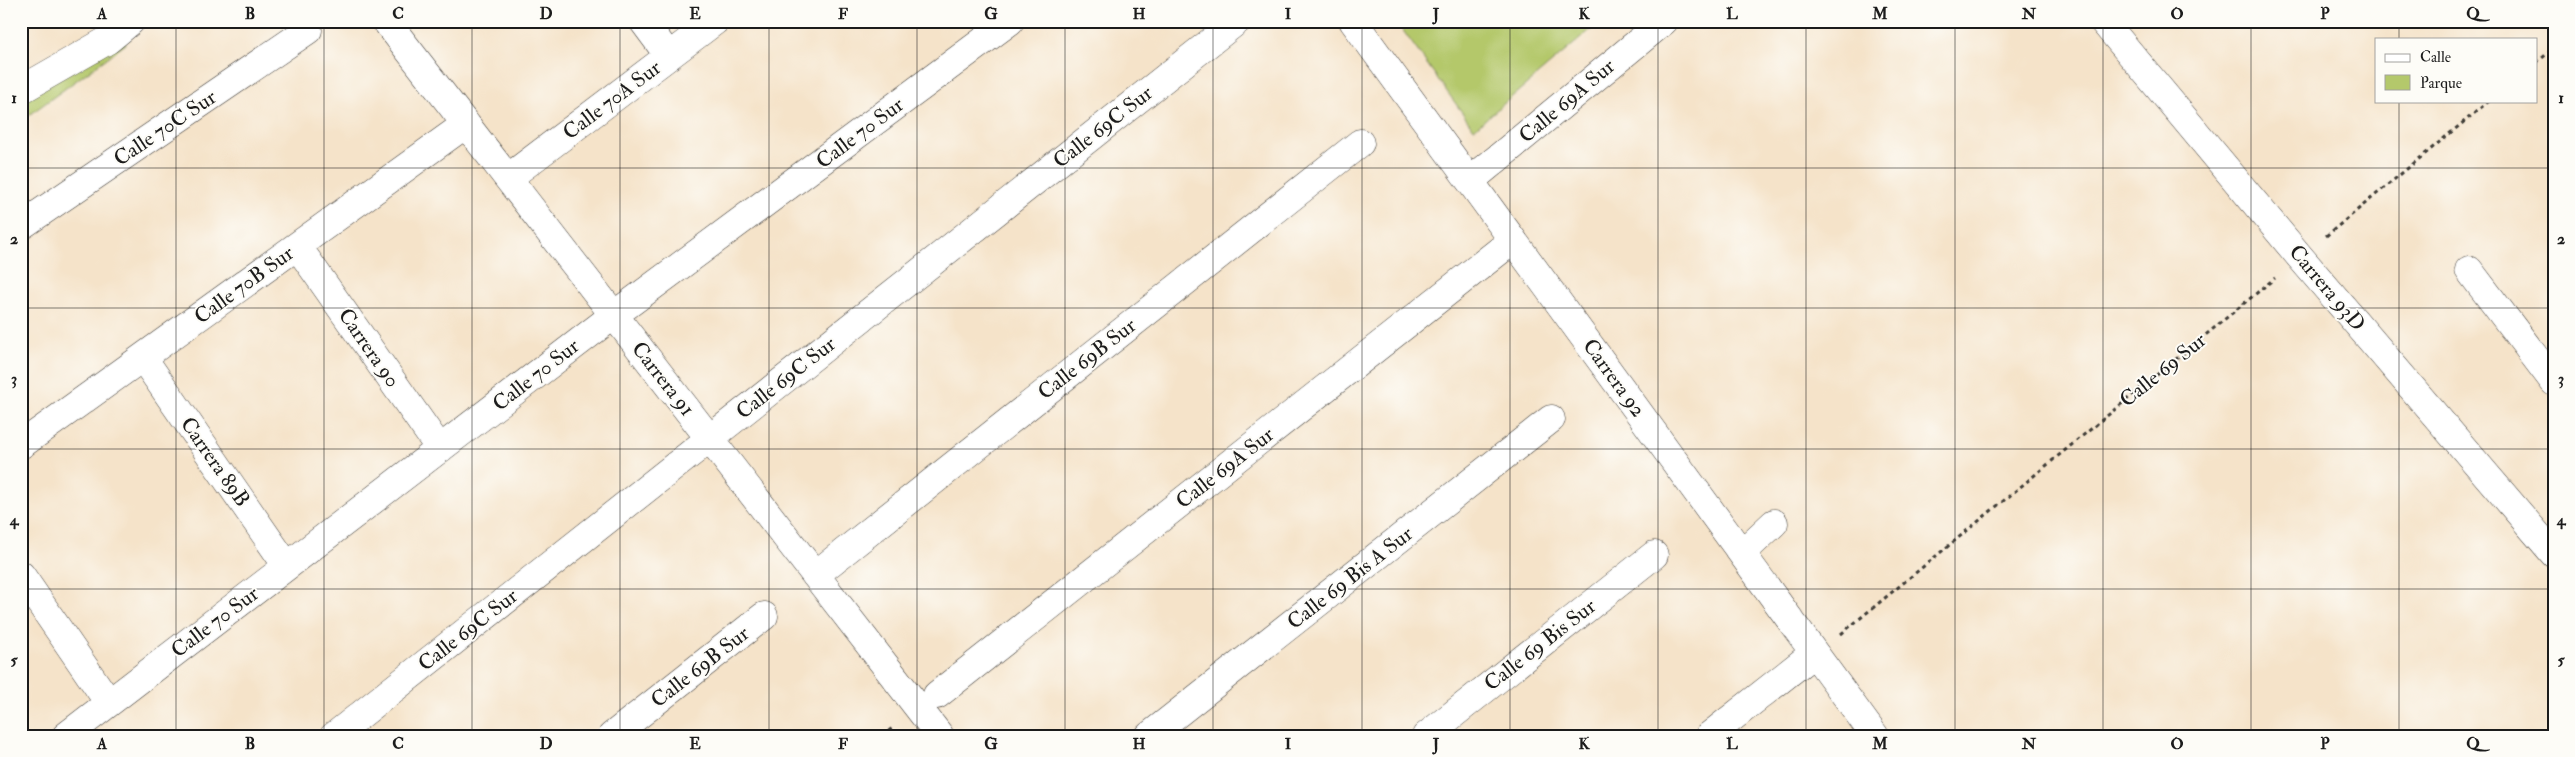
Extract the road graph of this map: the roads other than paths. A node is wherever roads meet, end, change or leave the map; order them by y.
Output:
1 (131, 21) edge
2 (386, 21) edge
3 (643, 21) edge
4 (716, 21) edge
5 (1010, 21) edge
6 (1237, 21) edge
7 (1353, 21) edge
8 (1664, 21) edge
9 (2103, 21) edge
10 (308, 30) dead end
11 (669, 56) junction
12 (21, 90) edge
13 (466, 124) junction
14 (1360, 143) dead end
15 (508, 178) junction
16 (1470, 181) junction
17 (21, 226) edge
18 (1513, 240) junction
19 (298, 247) junction
20 (2469, 270) dead end
21 (614, 315) junction
22 (143, 358) junction
23 (2554, 382) edge
24 (1551, 419) dead end
25 (709, 439) junction
26 (21, 445) edge
27 (440, 449) junction
28 (1774, 523) dead end
29 (1742, 553) junction
30 (2554, 554) edge
31 (1654, 555) dead end
32 (287, 566) junction
33 (21, 575) edge
34 (815, 575) junction
35 (764, 616) dead end
36 (1825, 645) junction
37 (937, 695) dead end
38 (108, 703) junction
39 (66, 736) edge
40 (334, 736) edge
41 (612, 736) edge
42 (940, 736) edge
43 (1149, 736) edge
44 (1426, 736) edge
45 (1709, 736) edge
46 (1875, 736) edge

1 - 12 street
2 - 13 street, Carrera 91
3 - 11 street
4 - 11 street, Calle 70A Sur
5 - 21 street, Calle 70 Sur
6 - 25 street, Calle 69C Sur
7 - 16 street, Carrera 92
8 - 16 street, Calle 69A Sur
9 - 30 street, Carrera 93D
10 - 17 street, Calle 70C Sur
11 - 15 street, Calle 70A Sur
13 - 15 street, Carrera 91
13 - 19 street, Calle 70B Sur
14 - 34 street, Calle 69B Sur
15 - 21 street, Carrera 91
16 - 18 street, Carrera 92
18 - 29 street, Carrera 92
18 - 37 street, Calle 69A Sur
19 - 22 street, Calle 70B Sur
19 - 27 street, Carrera 90
20 - 23 street
21 - 25 street, Carrera 91
21 - 27 street, Calle 70 Sur
22 - 26 street, Calle 70B Sur
22 - 32 street, Carrera 89B
24 - 43 street, Calle 69 Bis A Sur
25 - 34 street, Carrera 91
25 - 40 street, Calle 69C Sur
27 - 32 street, Calle 70 Sur
28 - 29 street
29 - 36 street, Carrera 92
31 - 44 street, Calle 69 Bis Sur
32 - 38 street, Calle 70 Sur
33 - 38 street
34 - 42 street, Carrera 91
35 - 41 street, Calle 69B Sur
36 - 45 street
36 - 46 street, Carrera 92
38 - 39 street, Calle 70 Sur

